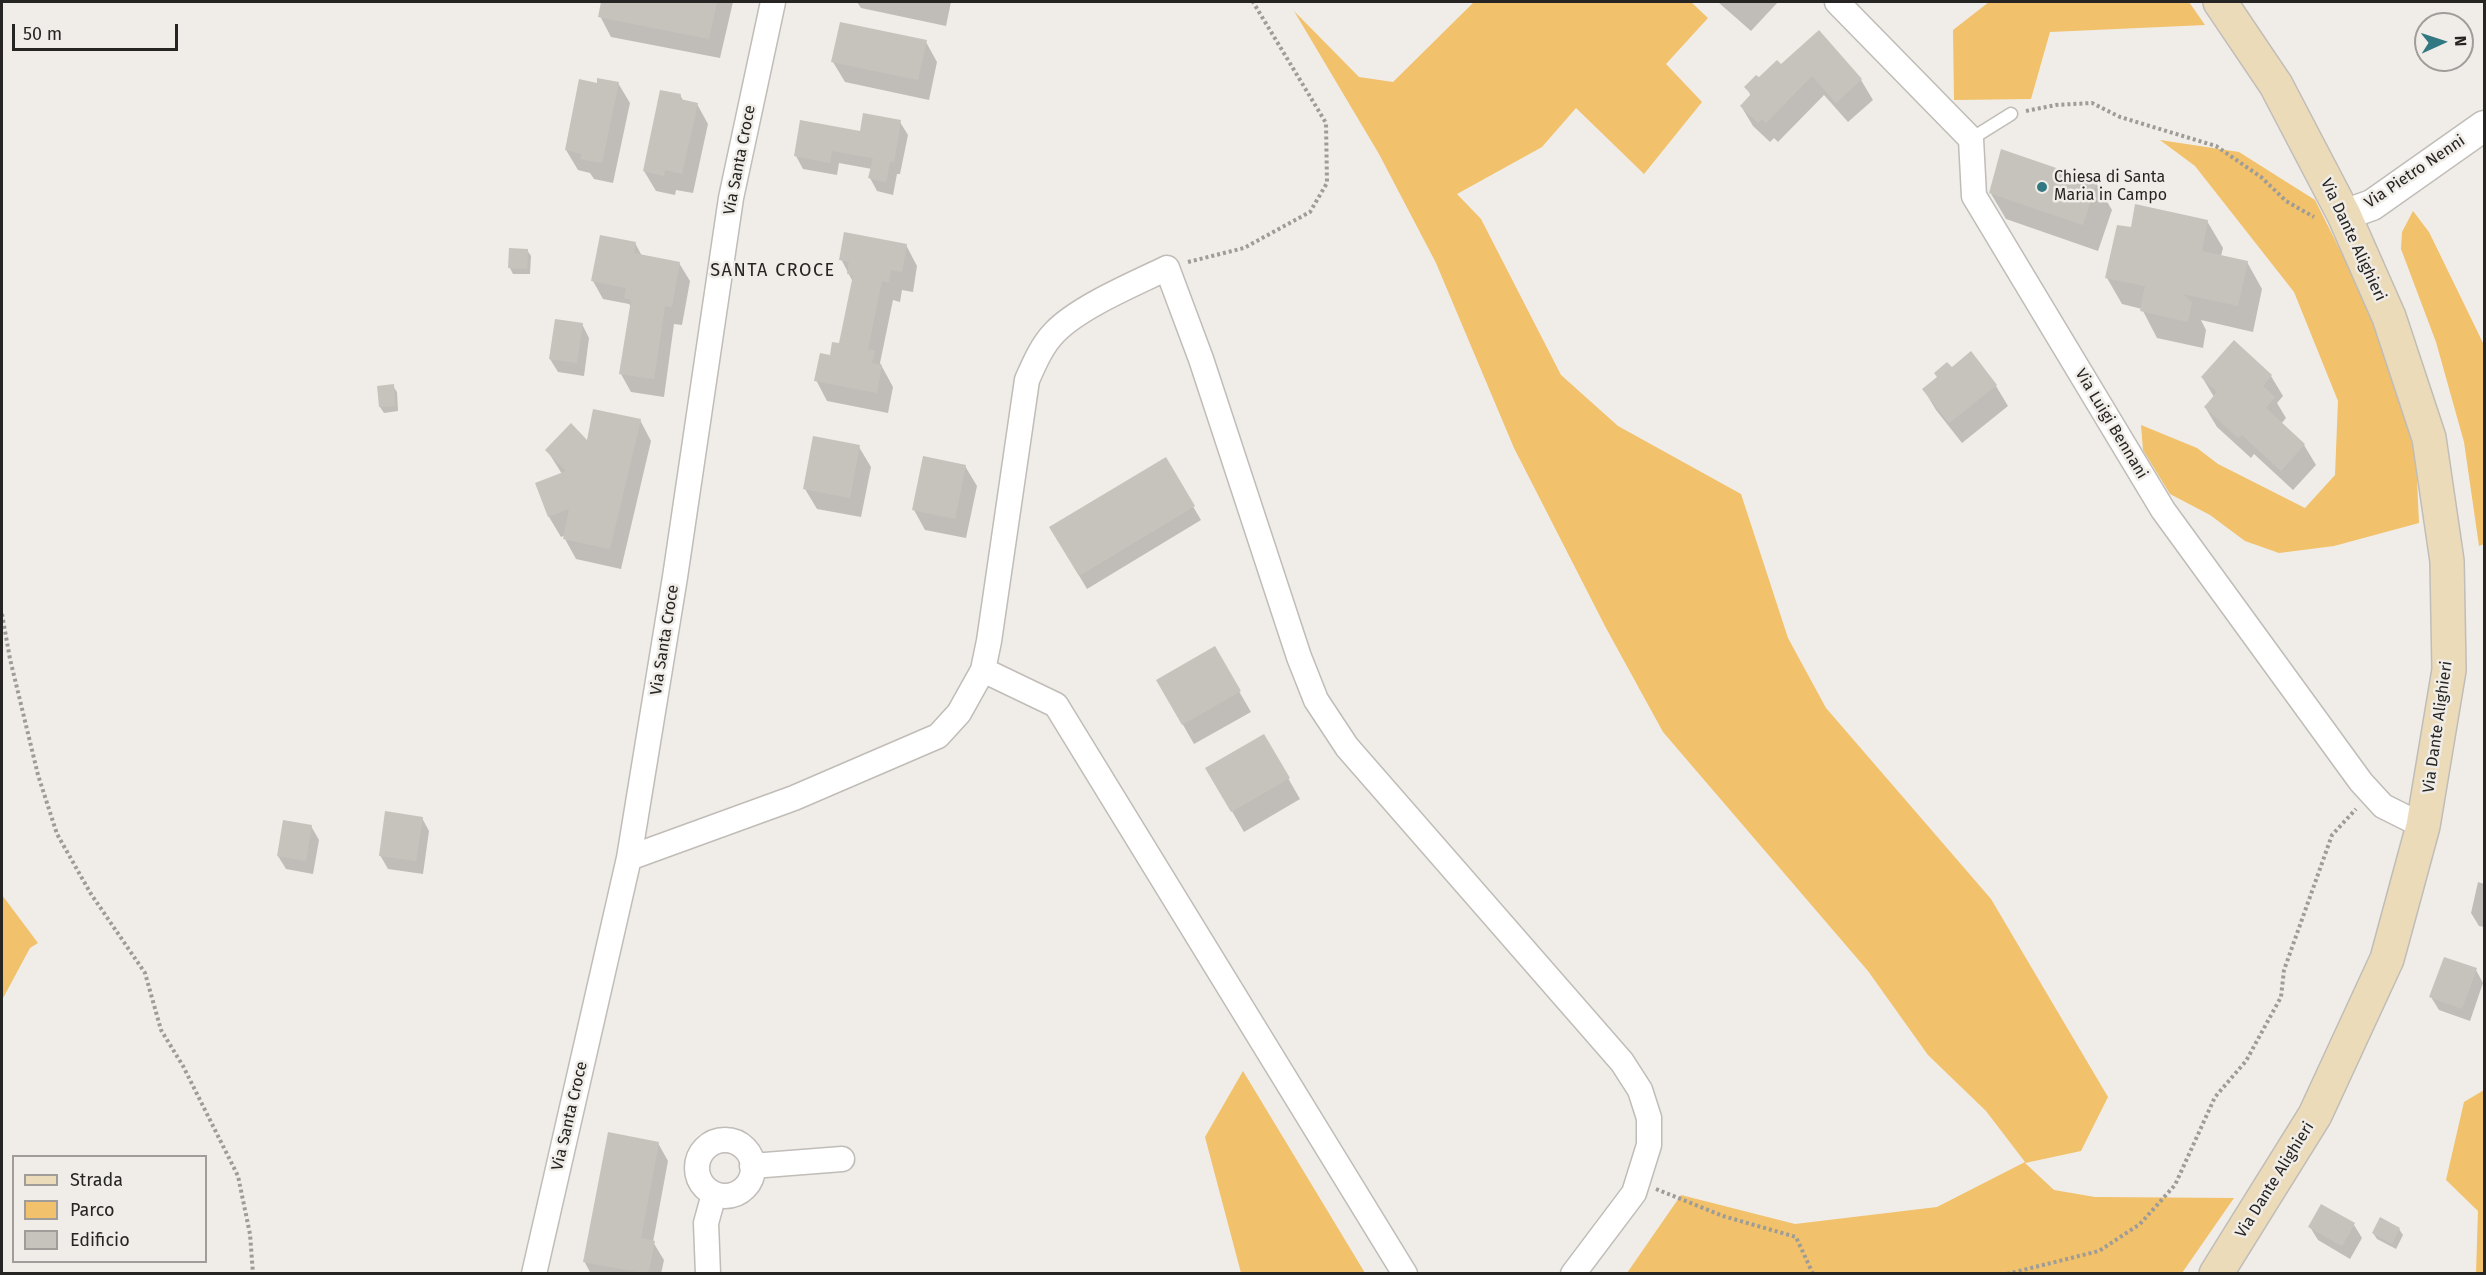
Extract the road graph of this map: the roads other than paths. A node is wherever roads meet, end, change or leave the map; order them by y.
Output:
1 (773, 2) edge
2 (1838, 2) edge
3 (2220, 2) edge
4 (2011, 114) road end
5 (2484, 126) edge
6 (1971, 140) junction
7 (2344, 215) junction
8 (983, 670) junction
9 (636, 819) junction
10 (2423, 826) junction
11 (666, 844) junction
12 (629, 858) junction
13 (842, 1160) dead end
14 (752, 1166) junction
15 (714, 1194) junction
16 (534, 1274) edge
17 (708, 1274) edge
18 (1404, 1274) edge
19 (1573, 1274) edge
20 (2216, 1274) edge

1 - 9 street, Via Santa Croce
2 - 6 street
3 - 7 main road, Via Dante Alighieri
4 - 6 lane
5 - 7 street, Via Pietro Nenni
6 - 10 street, Via Luigi Bennani
7 - 10 main road, Via Dante Alighieri
8 - 11 street
8 - 18 street
8 - 19 street
9 - 11 street
9 - 12 street, Via Santa Croce
10 - 20 main road, Via Dante Alighieri
11 - 12 street
12 - 16 street, Via Santa Croce
13 - 14 street
14 - 15 street
14 - 15 street
15 - 17 street

